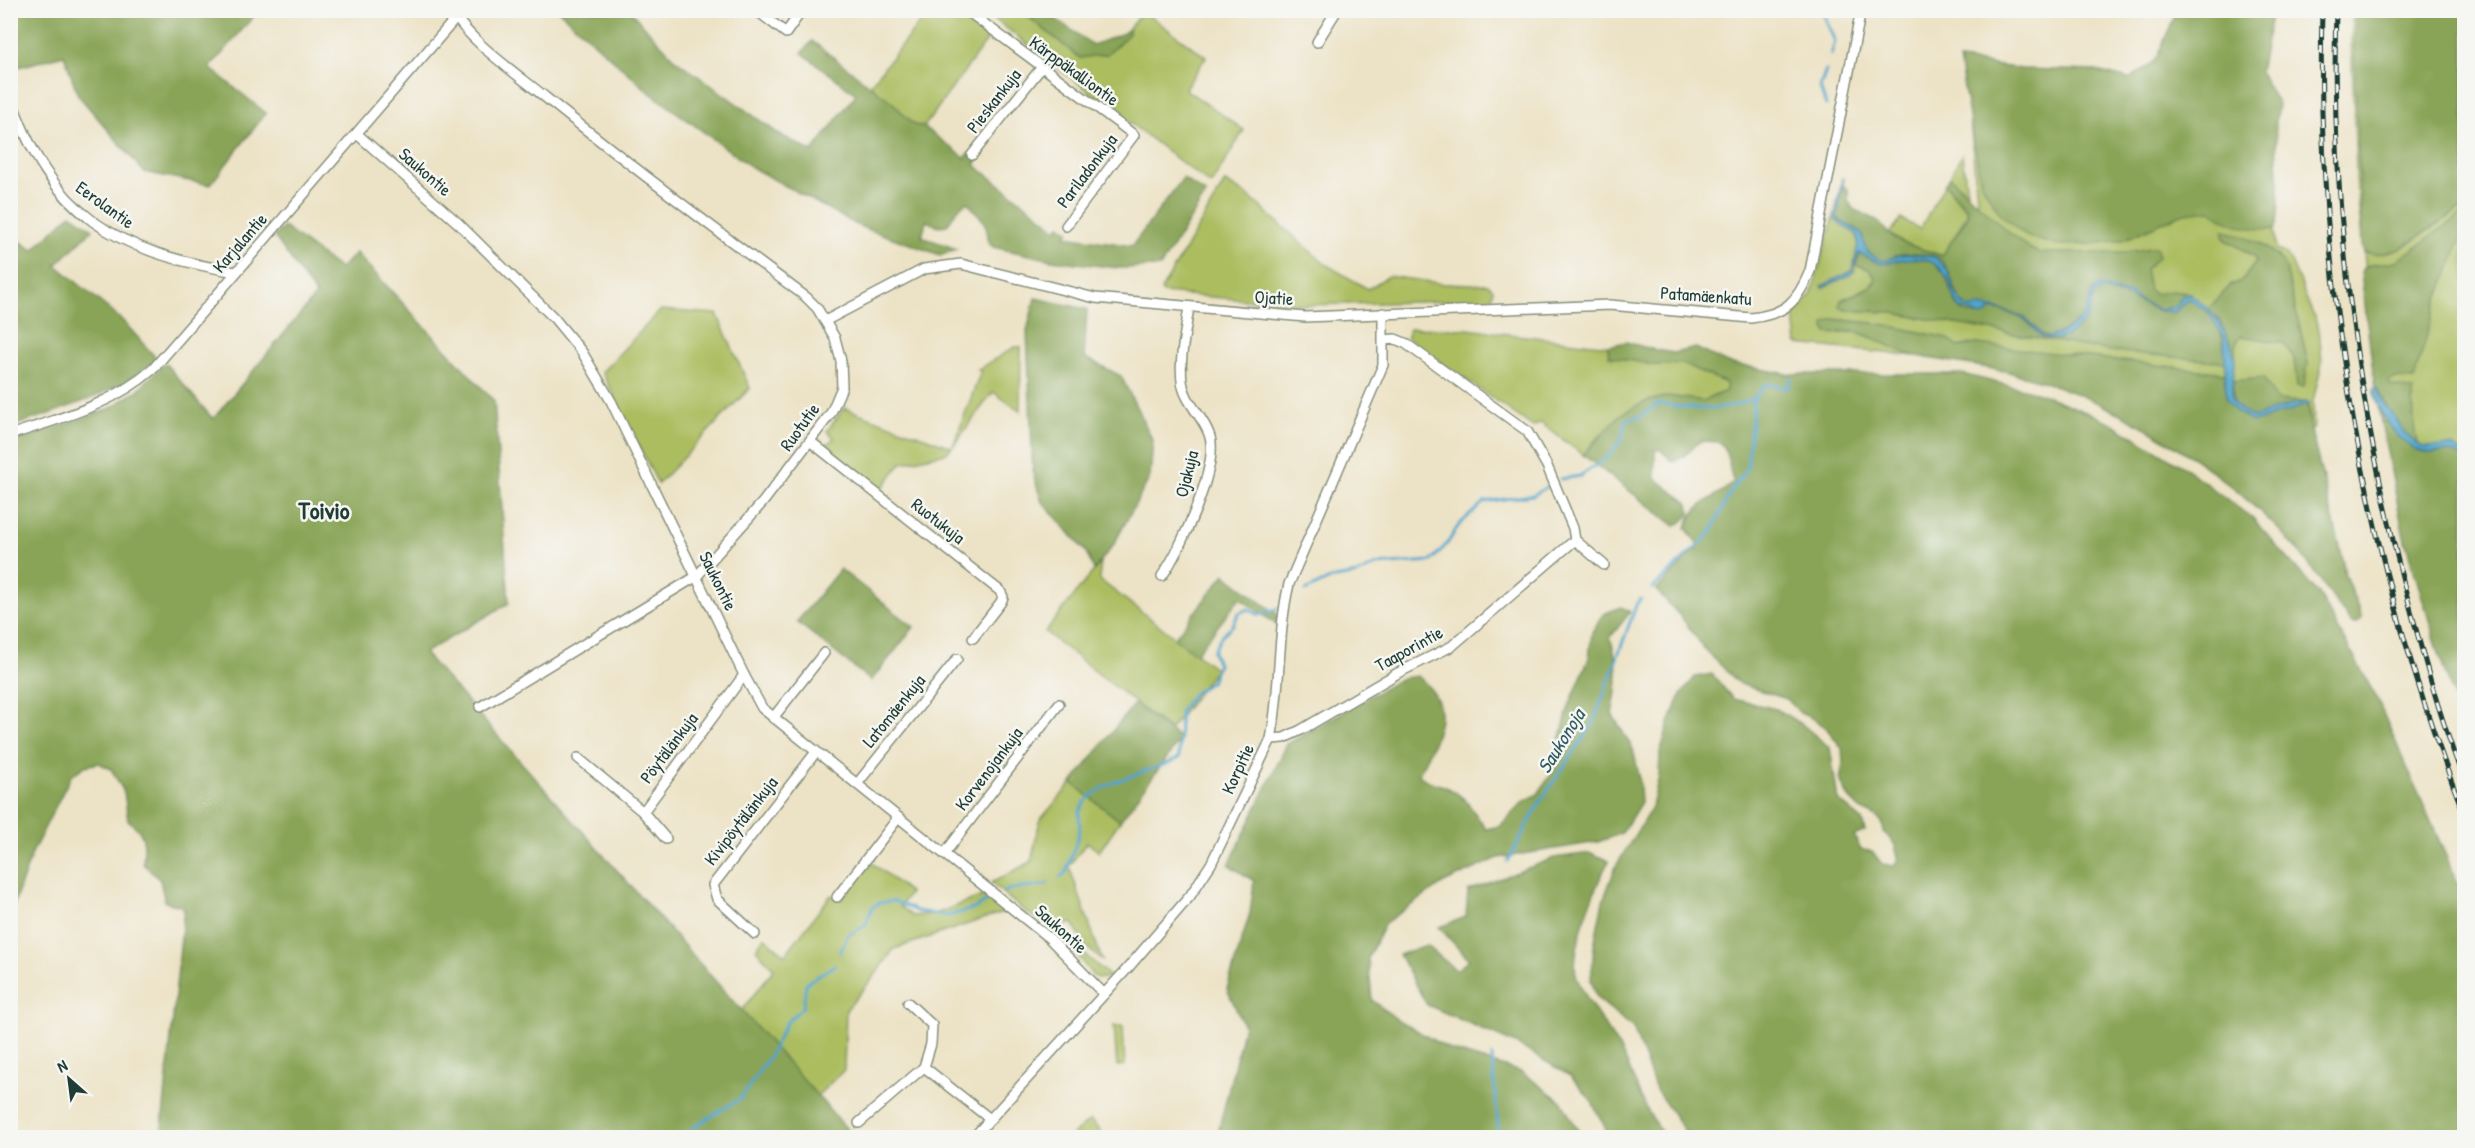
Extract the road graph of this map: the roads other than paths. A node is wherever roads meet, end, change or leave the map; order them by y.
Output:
1 (756, 10) edge
2 (802, 10) edge
3 (966, 10) edge
4 (1337, 10) edge
5 (1861, 10) edge
6 (454, 14) edge
7 (1317, 42) dead end
8 (1041, 68) junction
9 (10, 96) edge
10 (357, 134) junction
11 (1134, 135) joint
12 (972, 155) dead end
13 (1066, 226) dead end
14 (236, 272) junction
15 (1189, 307) junction
16 (1383, 314) junction
17 (825, 321) junction
18 (1384, 340) junction
19 (10, 435) edge
20 (811, 442) junction
21 (1575, 540) junction
22 (1604, 565) dead end
23 (698, 576) junction
24 (1162, 576) dead end
25 (973, 638) dead end
26 (824, 654) dead end
27 (957, 659) dead end
28 (744, 675) junction
29 (1059, 704) dead end
30 (480, 707) dead end
31 (773, 718) junction
32 (1271, 739) junction
33 (816, 752) junction
34 (578, 758) dead end
35 (857, 784) junction
36 (643, 812) junction
37 (898, 818) junction
38 (666, 839) dead end
39 (945, 853) junction
40 (837, 897) dead end
41 (755, 933) dead end
42 (1104, 994) junction
43 (908, 1003) dead end
44 (924, 1067) junction
45 (990, 1119) junction
46 (860, 1123) dead end
47 (973, 1137) edge

1 - 2 street
3 - 8 street, Kärppäkalliontie
4 - 7 street
5 - 16 street, Patamäenkatu
6 - 10 street, Karjalantie
6 - 17 street, Ruotutie
8 - 11 street, Kärppäkalliontie
8 - 12 street, Pieskankuja
9 - 14 street, Eerolantie
10 - 14 street, Karjalantie
10 - 23 street, Saukontie
11 - 13 street, Pariladonkuja
14 - 19 street, Karjalantie
15 - 16 street, Ojatie
15 - 17 street, Ojatie
15 - 24 street, Ojakuja
16 - 18 street
17 - 20 street, Ruotutie
18 - 21 street
18 - 32 street, Korpitie
20 - 23 street, Ruotutie
20 - 25 street, Ruotukuja
21 - 22 street
21 - 32 street, Taaporintie
23 - 28 street, Saukontie
23 - 30 street, Ruotutie
26 - 31 street
27 - 35 street, Latomäenkuja
28 - 31 street, Saukontie
28 - 36 street, Pöytälänkuja
29 - 39 street, Korvenojankuja
31 - 33 street, Saukontie
32 - 42 street, Korpitie
33 - 35 street, Saukontie
33 - 41 street, Kivipöytälänkuja
34 - 36 street
35 - 37 street, Saukontie
36 - 38 street, Pöytälänkuja
37 - 39 street, Saukontie
37 - 40 street
39 - 42 street, Saukontie
42 - 45 street, Korpitie
43 - 44 street
44 - 45 street
44 - 46 street
45 - 47 street, Korpitie

